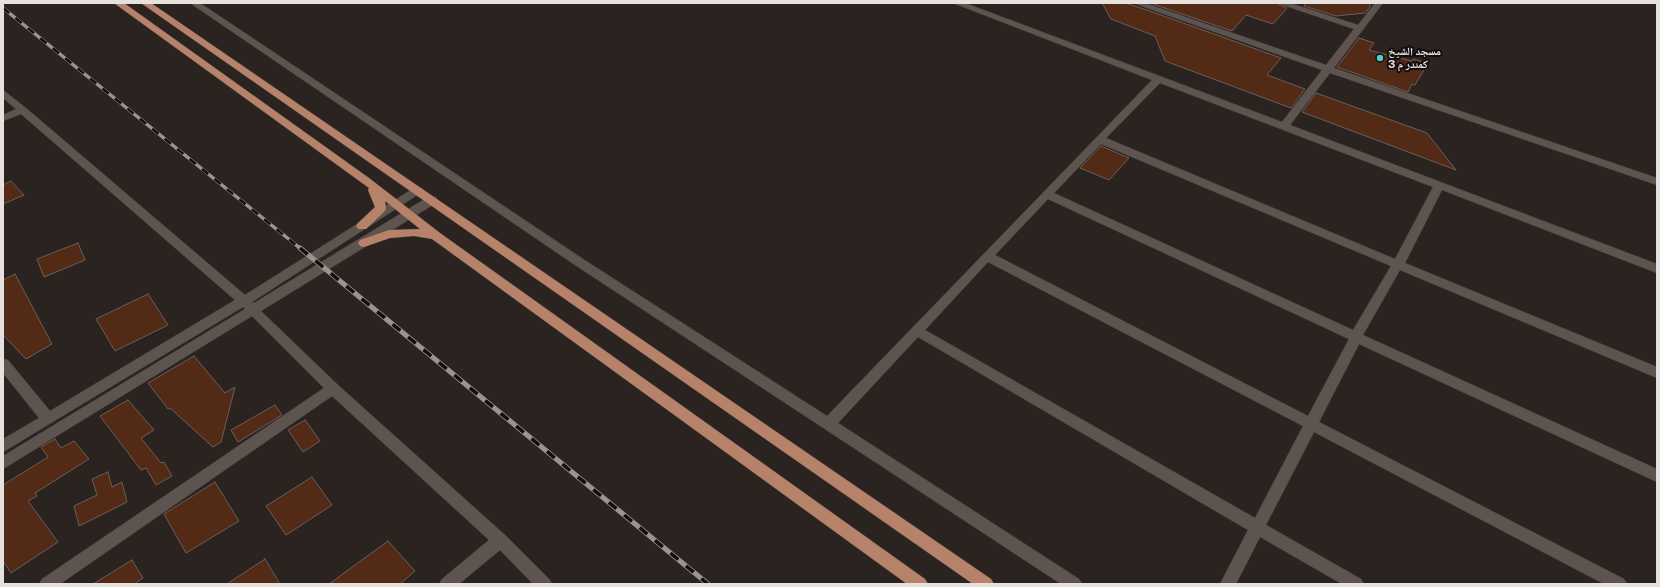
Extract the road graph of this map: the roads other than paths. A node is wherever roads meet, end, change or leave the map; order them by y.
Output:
1 (118, 3) edge
2 (145, 3) edge
3 (194, 3) edge
4 (957, 3) edge
5 (1281, 3) edge
6 (1379, 3) edge
7 (1143, 4) edge
8 (1359, 28) junction
9 (1327, 69) junction
10 (1158, 79) junction
11 (3, 93) edge
12 (22, 110) junction
13 (3, 118) edge
14 (1284, 126) junction
15 (1100, 140) junction
16 (365, 180) junction
17 (1657, 182) edge
18 (1439, 185) junction
19 (418, 190) junction
20 (1046, 194) junction
21 (432, 200) junction
22 (396, 205) junction
23 (409, 215) junction
24 (362, 226) junction
25 (436, 236) junction
26 (364, 242) junction
27 (987, 256) junction
28 (1398, 264) junction
29 (1657, 269) edge
30 (249, 305) junction
31 (917, 331) junction
32 (1356, 337) junction
33 (3, 364) edge
34 (1657, 373) edge
35 (333, 390) junction
36 (48, 419) junction
37 (1311, 423) junction
38 (828, 424) junction
39 (3, 446) edge
40 (3, 463) edge
41 (1657, 476) edge
42 (1257, 527) junction
43 (500, 540) junction
44 (47, 584) edge
45 (447, 584) edge
46 (544, 584) edge
47 (920, 584) edge
48 (986, 584) edge
49 (1074, 584) edge
50 (1228, 584) edge
51 (1356, 584) edge
52 (1619, 584) edge

1 - 16 main road
2 - 19 main road
3 - 38 street
4 - 10 street
5 - 8 street
6 - 8 street
7 - 9 street
8 - 9 street
9 - 14 street
9 - 17 street
10 - 14 street
10 - 15 street
11 - 12 street
12 - 13 street
12 - 30 street
14 - 18 street
15 - 20 street
15 - 28 street
16 - 22 main road
16 - 24 main road
18 - 28 street
18 - 29 street
19 - 21 main road
19 - 22 street
20 - 27 street
20 - 32 street
21 - 23 street
21 - 48 main road
22 - 23 main road
22 - 24 street
23 - 25 main road
23 - 26 street
24 - 30 street
25 - 26 main road
25 - 47 main road
26 - 30 street
27 - 31 street
27 - 37 street
28 - 32 street
28 - 34 street
30 - 35 street
30 - 36 street
30 - 40 street
31 - 38 street
31 - 42 street
32 - 37 street
32 - 41 street
33 - 36 street
35 - 43 street
35 - 44 street
36 - 39 street
37 - 42 street
37 - 52 street
38 - 49 street
42 - 50 street
42 - 51 street
43 - 45 street
43 - 46 street

